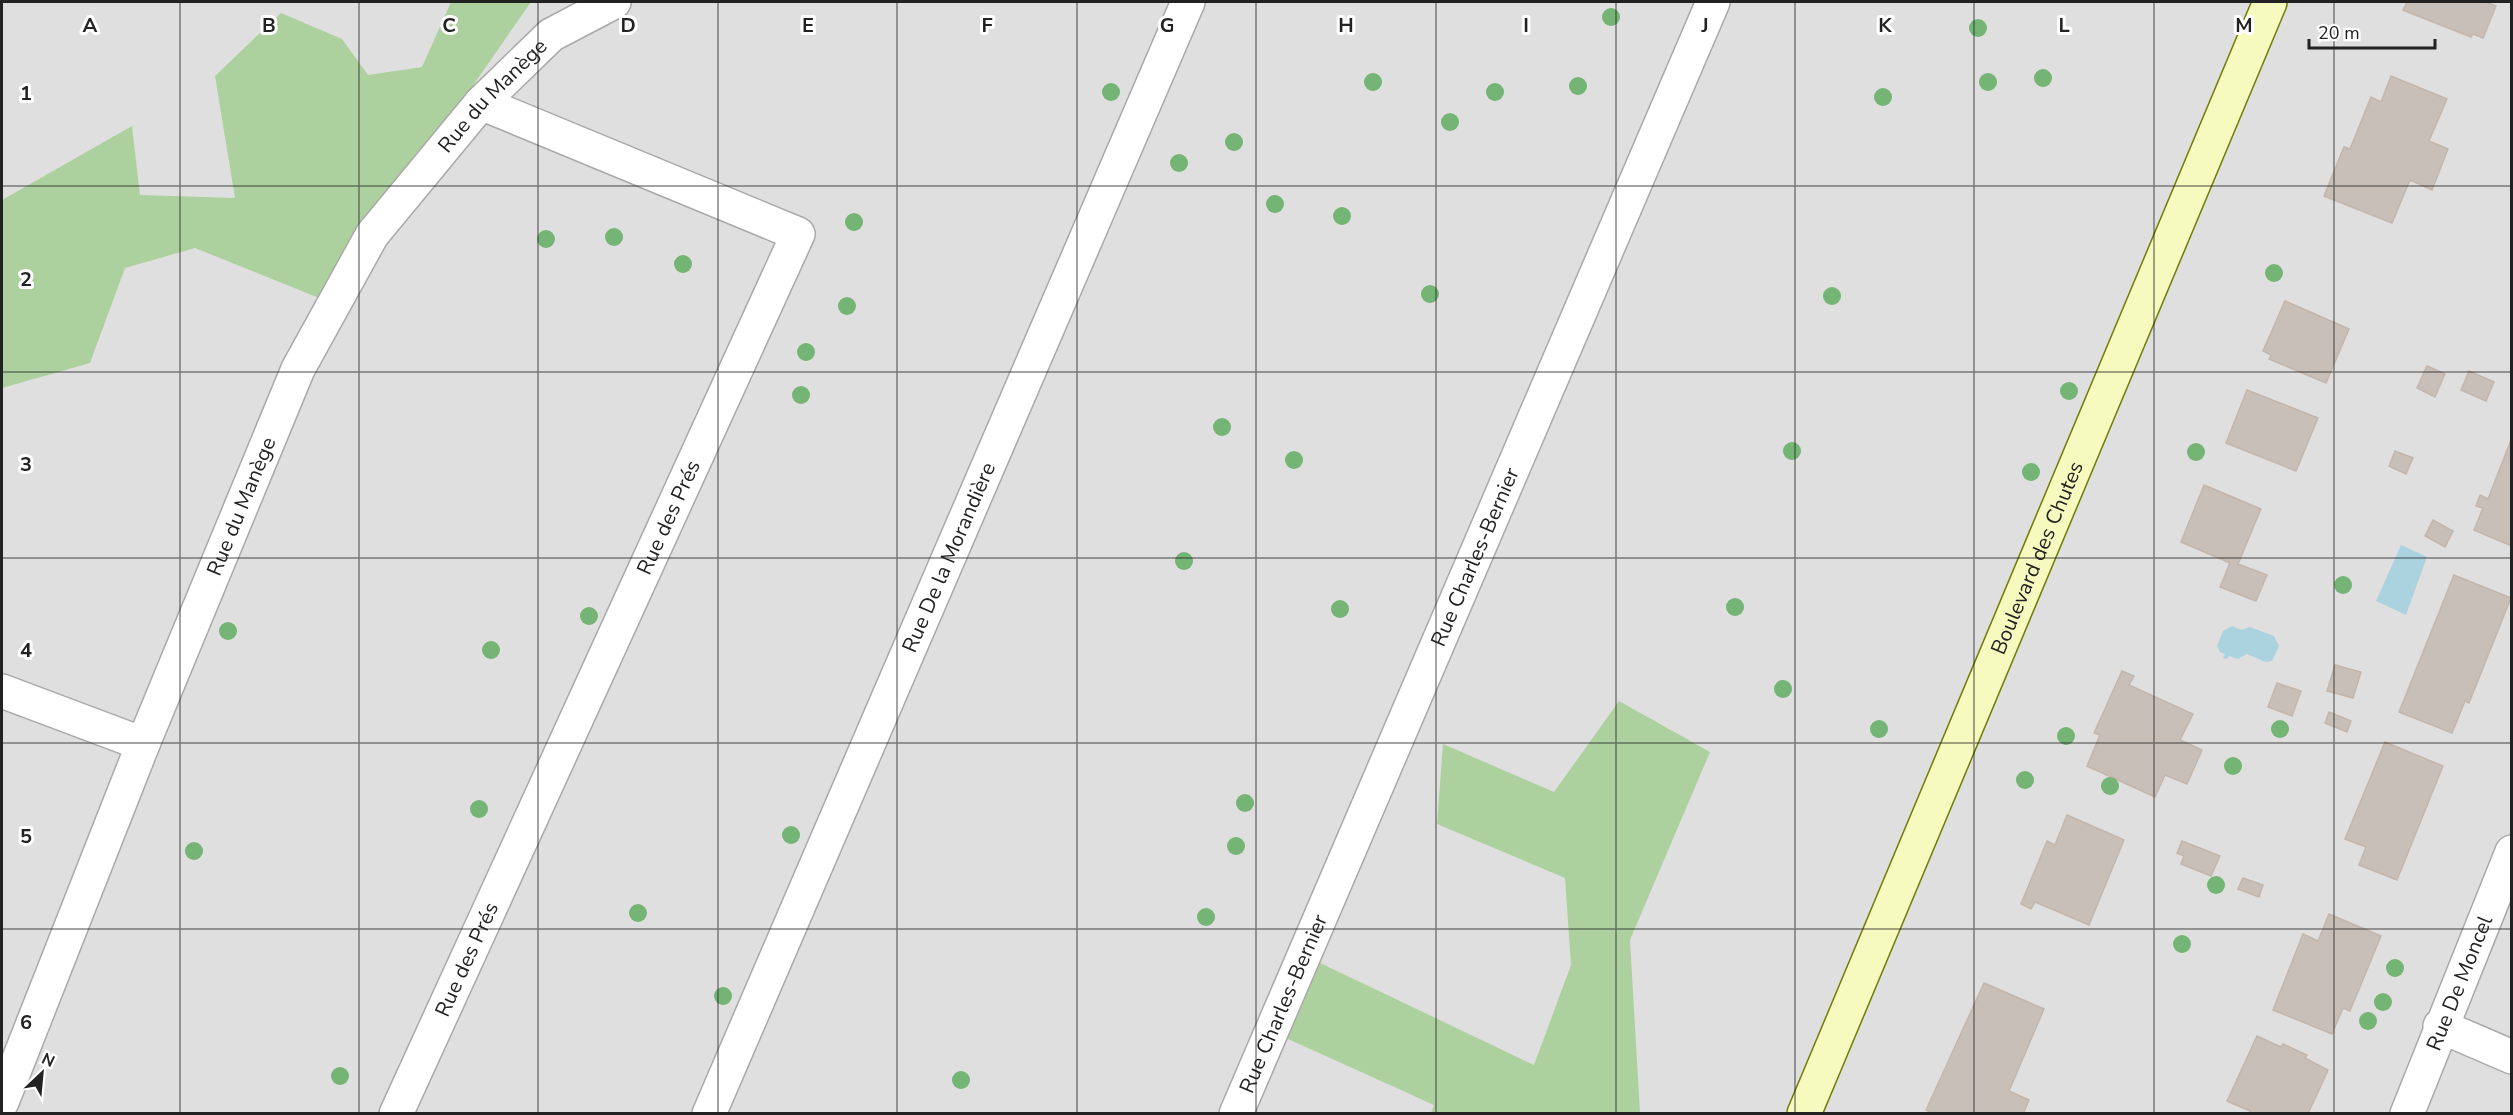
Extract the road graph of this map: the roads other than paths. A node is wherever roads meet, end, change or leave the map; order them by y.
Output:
1 (614, 2) edge
2 (1188, 2) edge
3 (1713, 2) edge
4 (2270, 2) edge
5 (481, 104) junction
6 (2, 691) edge
7 (143, 744) junction
8 (2511, 852) edge
9 (2440, 1026) junction
10 (2511, 1058) edge
11 (2, 1102) edge
12 (396, 1113) edge
13 (709, 1113) edge
14 (1236, 1113) edge
15 (1804, 1113) edge
16 (2407, 1113) edge

1 - 5 street, Rue du Manège
2 - 13 street, Rue De la Morandière
3 - 14 street, Rue Charles-Bernier
4 - 15 street, Boulevard des Chutes
5 - 7 street, Rue du Manège
5 - 12 street, Rue des Prés
6 - 7 street
7 - 11 street, Rue du Manège
8 - 9 street, Rue De Moncel
9 - 10 street
9 - 16 street, Rue De Moncel

